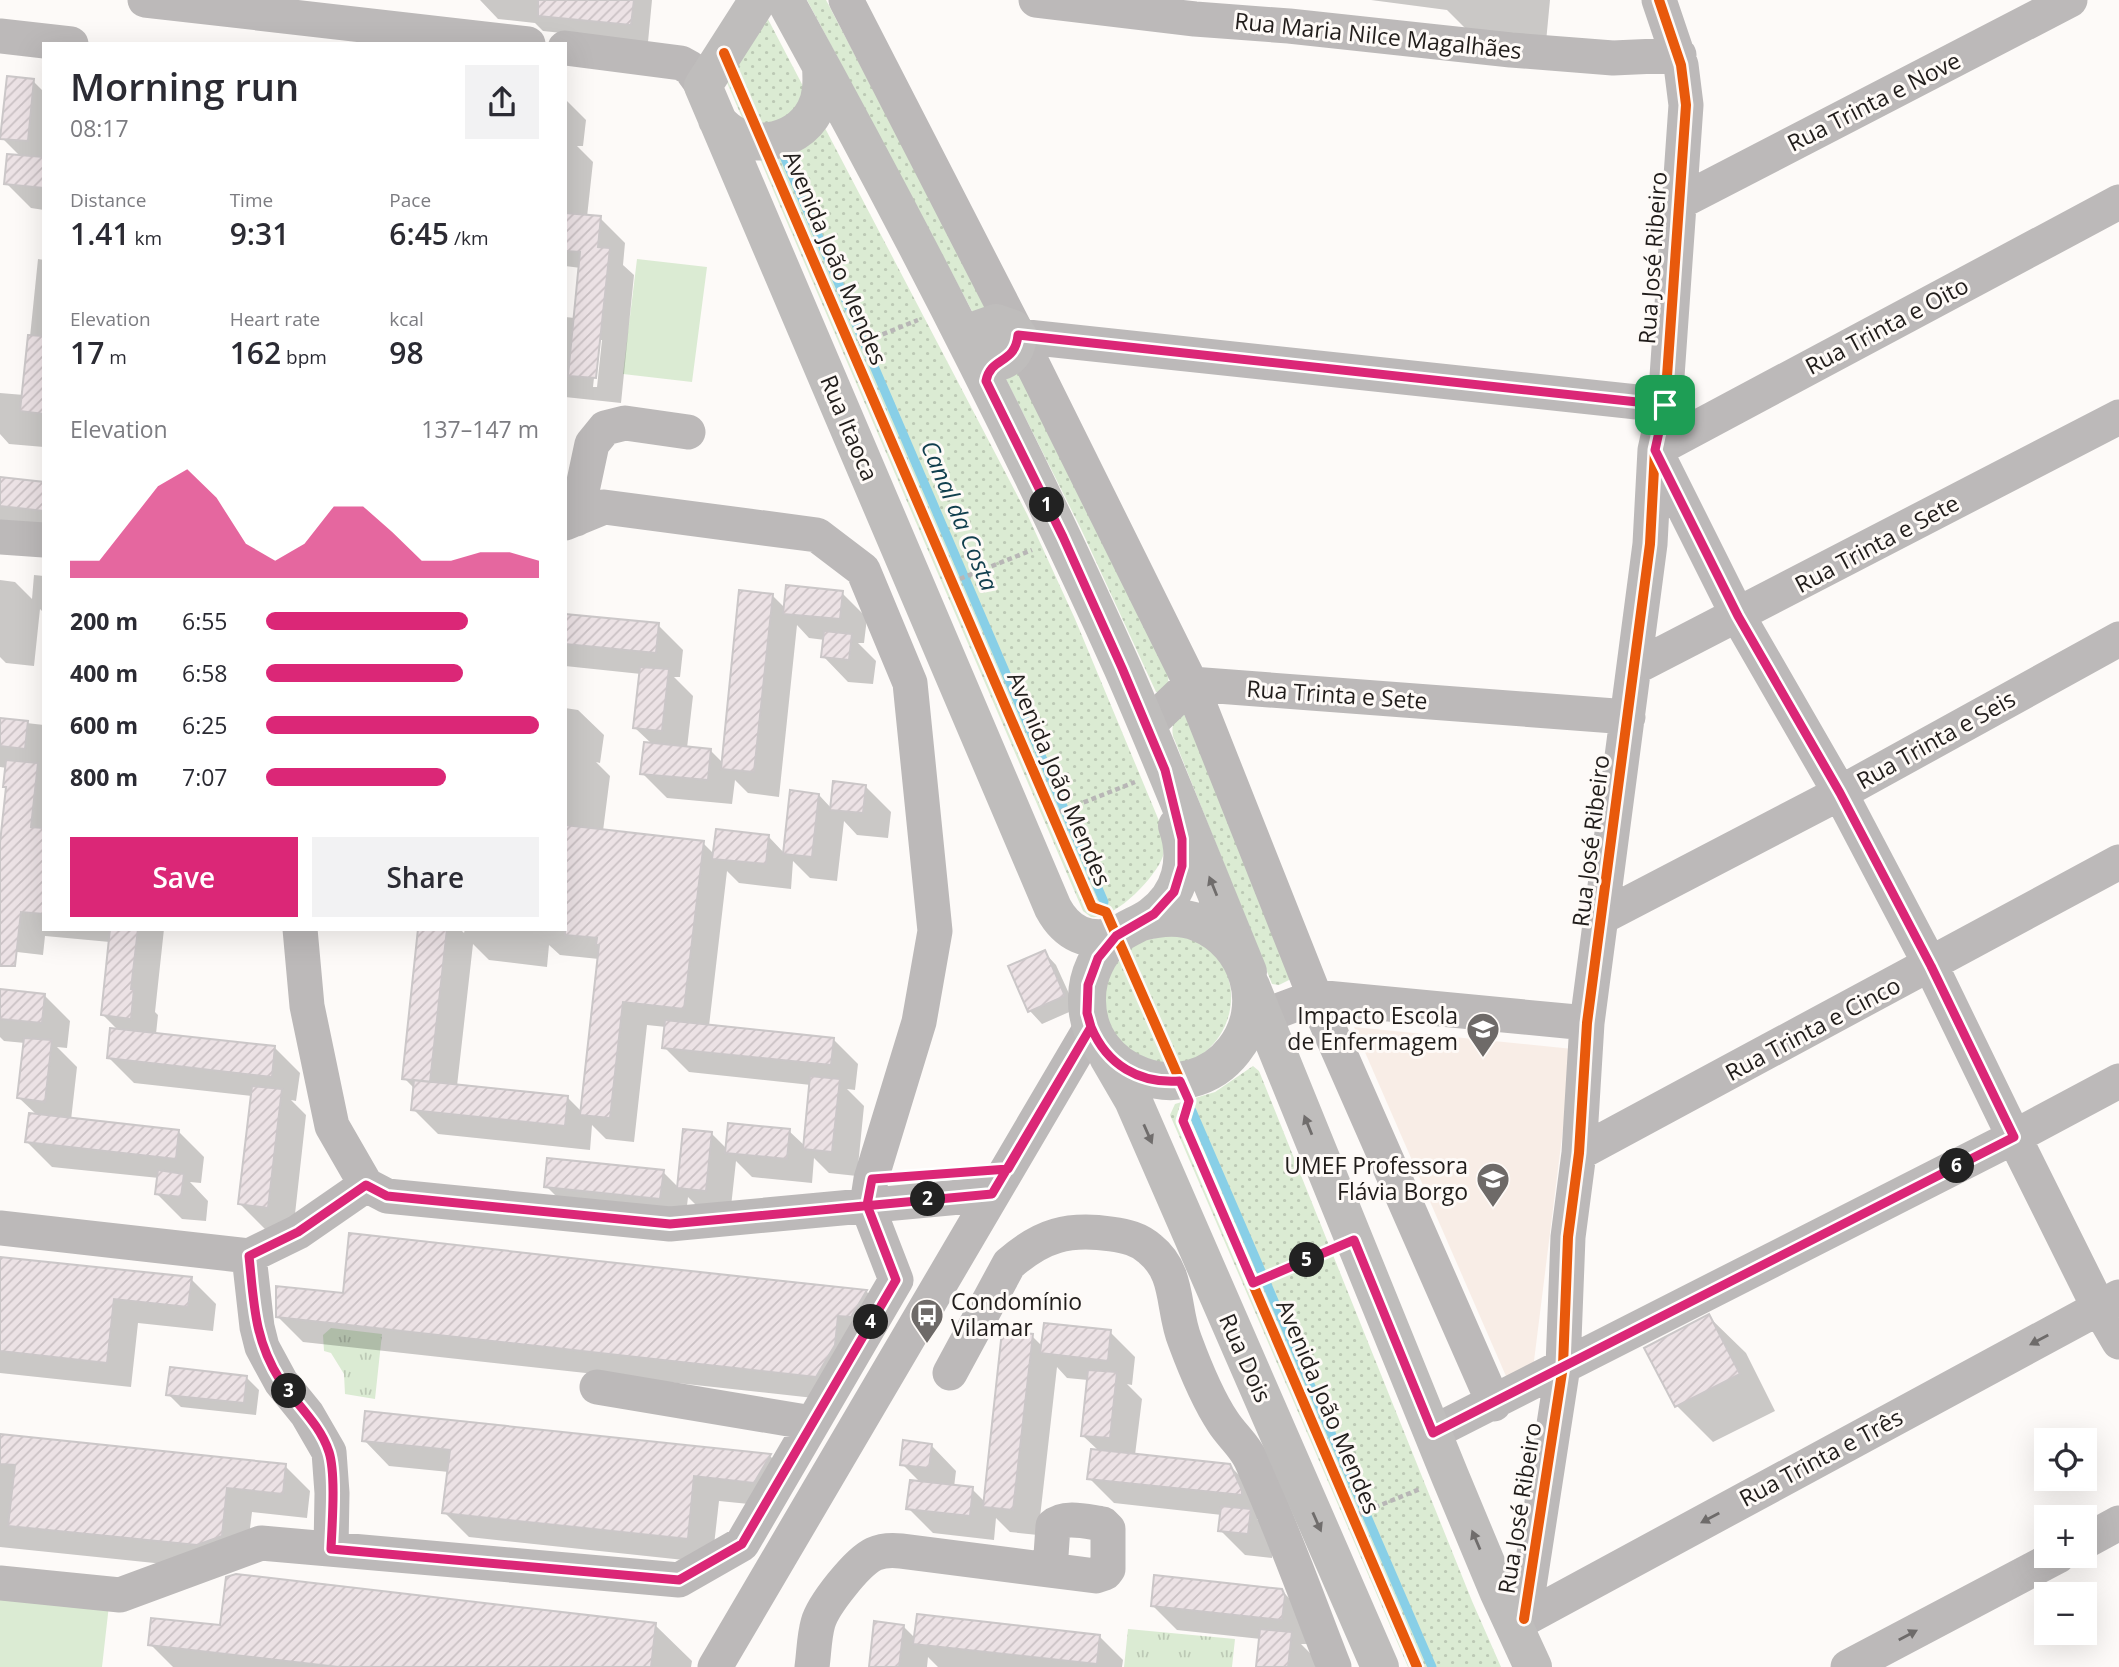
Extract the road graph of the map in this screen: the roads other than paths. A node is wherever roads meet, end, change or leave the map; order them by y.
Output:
1 (145, 0) edge
2 (758, 0) edge
3 (785, 0) edge
4 (846, 0) edge
5 (1036, 0) edge
6 (1659, 0) edge
7 (2070, 0) edge
8 (1197, 9) edge
9 (0, 36) edge
10 (732, 40) junction
11 (53, 42) edge
12 (511, 42) edge
13 (567, 48) edge
14 (813, 52) junction
15 (1679, 55) junction
16 (710, 103) junction
17 (2119, 202) edge
18 (1678, 203) junction
19 (991, 340) junction
20 (1665, 405) junction
21 (2119, 417) edge
22 (688, 432) dead end
23 (1655, 450) junction
24 (571, 521) edge
25 (0, 537) edge
26 (42, 540) edge
27 (1738, 616) junction
28 (2119, 639) edge
29 (1634, 668) junction
30 (1191, 684) junction
31 (1628, 717) junction
32 (1147, 726) junction
33 (1165, 770) junction
34 (1840, 793) junction
35 (2119, 863) edge
36 (1053, 908) junction
37 (1602, 917) junction
38 (1129, 929) junction
39 (300, 931) edge
40 (1931, 966) junction
41 (1254, 992) junction
42 (1315, 997) junction
43 (1587, 1023) junction
44 (1094, 1031) junction
45 (2119, 1081) edge
46 (2014, 1137) junction
47 (1579, 1153) junction
48 (1000, 1181) junction
49 (366, 1185) junction
50 (869, 1192) junction
51 (0, 1228) edge
52 (249, 1256) junction
53 (2109, 1303) edge
54 (2119, 1342) edge
55 (1563, 1366) junction
56 (950, 1373) dead end
57 (597, 1387) dead end
58 (1494, 1404) junction
59 (812, 1423) junction
60 (1433, 1433) junction
61 (2119, 1523) edge
62 (2097, 1535) edge
63 (331, 1549) junction
64 (2035, 1568) edge
65 (1050, 1570) dead end
66 (0, 1583) edge
67 (1518, 1622) junction
68 (715, 1667) edge
69 (812, 1667) edge
70 (1334, 1667) edge
71 (1380, 1667) edge
72 (1533, 1667) edge
73 (1848, 1667) edge

1 - 12 street
2 - 10 main road
3 - 14 main road
4 - 19 street
5 - 8 street, Rua Maria Nilce Magalhães
6 - 15 street, Rua José Ribeiro
7 - 18 street, Rua Trinta e Nove
8 - 15 street, Rua Maria Nilce Magalhães
9 - 11 street
10 - 14 main road
10 - 16 main road
13 - 16 street, Rua Itaoca
14 - 16 main road
14 - 19 main road
15 - 18 street, Rua José Ribeiro
16 - 36 main road, Rua Itaoca
17 - 23 street, Rua Trinta e Oito
18 - 20 street, Rua José Ribeiro
19 - 20 street
19 - 30 street
19 - 32 main road
20 - 23 street, Rua José Ribeiro
21 - 27 street, Rua Trinta e Sete
22 - 24 street
23 - 27 street
23 - 29 street, Rua José Ribeiro
24 - 50 street
25 - 26 street
27 - 29 street, Rua Trinta e Sete
27 - 34 street
28 - 34 street, Rua Trinta e Seis
29 - 31 street, Rua José Ribeiro
30 - 31 street, Rua Trinta e Sete
30 - 32 street
30 - 42 street
31 - 37 street, Rua José Ribeiro
32 - 33 main road
33 - 38 main road
41 -> 33 main road
34 - 37 street, Rua Trinta e Seis
34 - 40 street
35 - 40 street, Rua Trinta e Cinco
36 - 38 main road
36 - 44 main road, Rua Dois
37 - 43 street, Rua José Ribeiro
38 - 41 main road
38 - 44 main road
39 - 49 street
40 - 46 street
40 - 47 street, Rua Trinta e Cinco
41 - 42 street
41 - 44 main road
60 -> 41 main road
42 - 43 street
42 - 58 street
43 - 47 street, Rua José Ribeiro
44 - 48 street
44 -> 71 main road, Rua Dois
45 - 46 street
46 - 53 street
46 - 55 street
47 - 55 street, Rua José Ribeiro
48 - 50 street
48 - 68 street
49 - 50 street
49 - 52 street
50 - 59 street
51 - 52 street
52 - 63 street
53 - 54 street
53 -> 67 street, Rua Trinta e Três
55 - 58 street
55 - 67 street, Rua José Ribeiro
56 - 70 street
57 - 59 street
58 - 60 street
59 - 63 street
67 -> 60 main road
61 - 62 street
63 - 66 street
73 -> 64 street
65 - 69 street
67 - 72 main road

